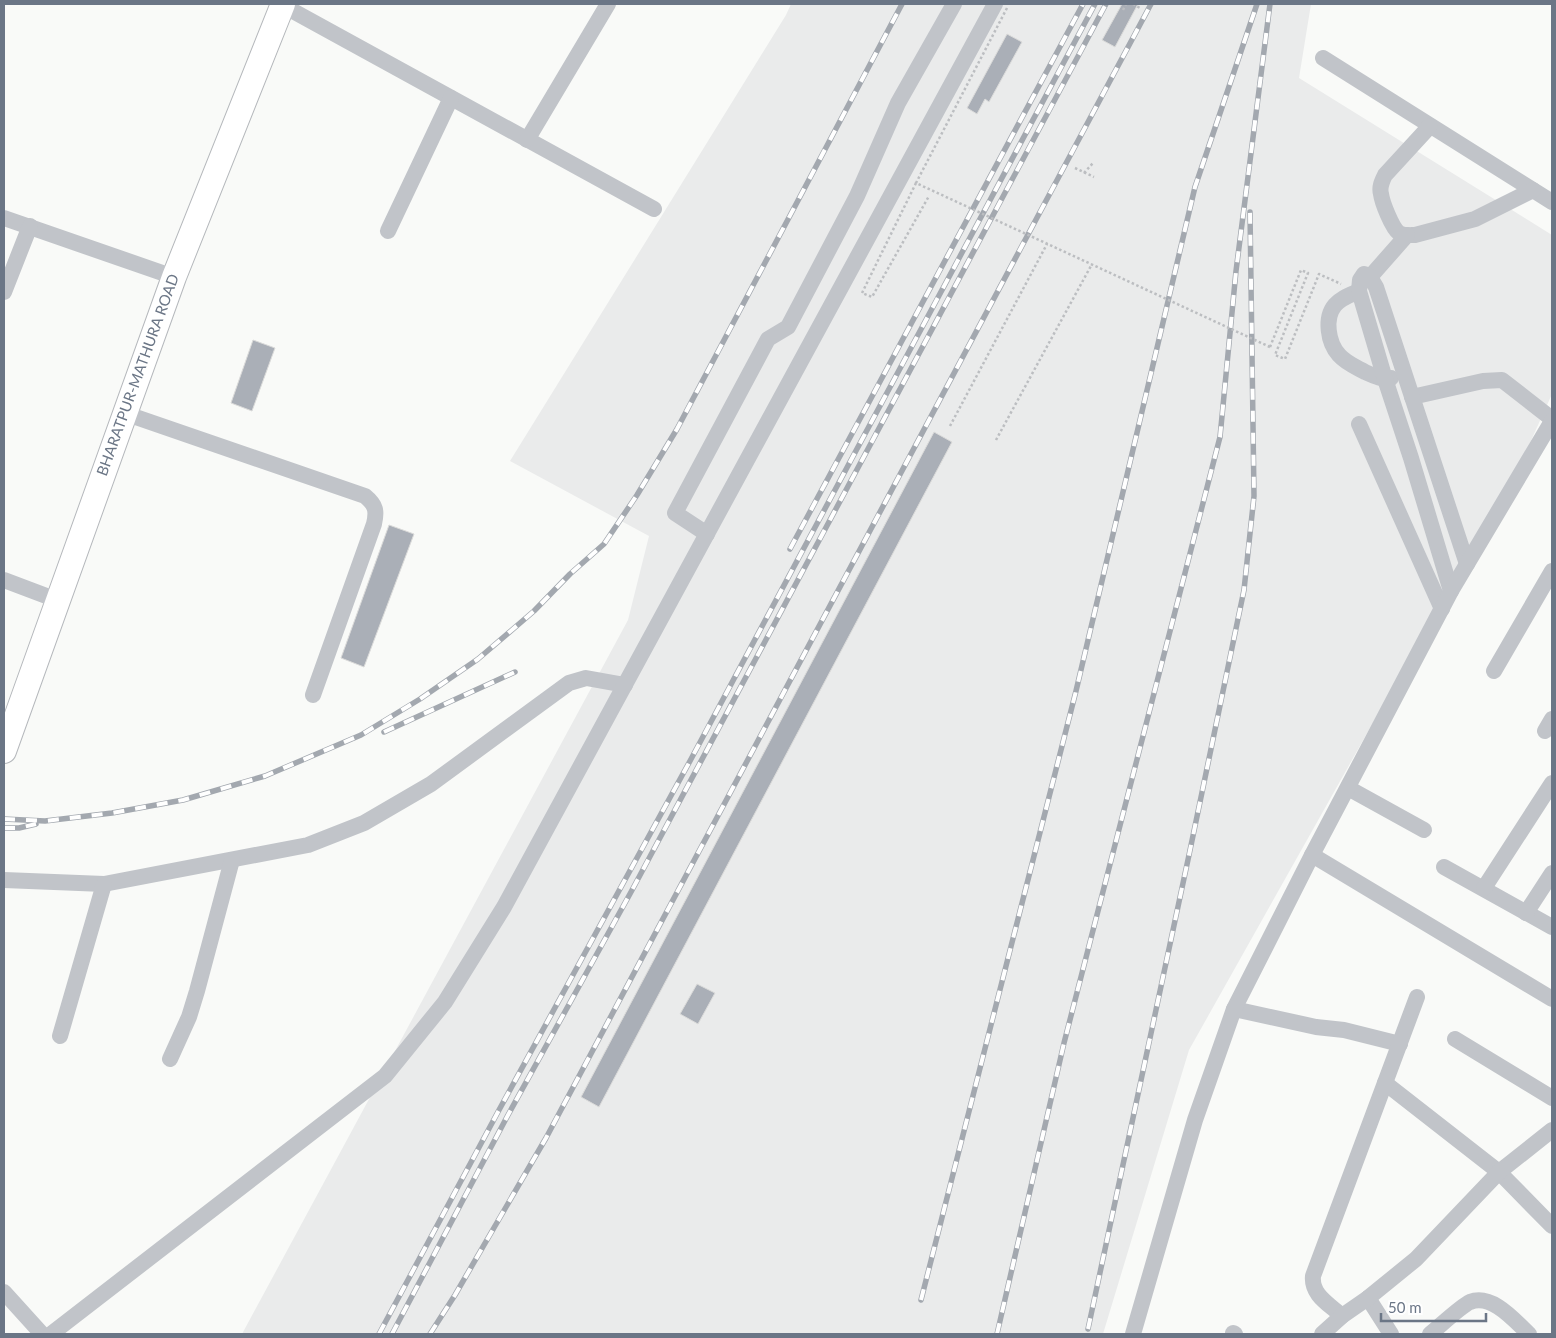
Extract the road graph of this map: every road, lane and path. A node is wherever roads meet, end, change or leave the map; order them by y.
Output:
1 (608, 4) edge
2 (954, 4) edge
3 (1126, 4) edge
4 (1132, 4) edge
5 (283, 5) edge
6 (1001, 6) edge
7 (1140, 8) dead end
8 (1122, 10) dead end
9 (1323, 58) dead end
10 (451, 98) junction
11 (1430, 126) junction
12 (527, 140) junction
13 (1093, 163) dead end
14 (1075, 168) dead end
15 (1084, 173) junction
16 (1094, 178) dead end
17 (916, 183) junction
18 (1534, 190) junction
19 (929, 196) dead end
20 (1552, 202) edge
21 (654, 209) dead end
22 (4, 218) edge
23 (30, 226) junction
24 (388, 231) dead end
25 (1407, 235) junction
26 (1047, 244) junction
27 (1092, 264) junction
28 (174, 277) junction
29 (1370, 277) junction
30 (1359, 291) junction
31 (4, 292) edge
32 (1404, 374) junction
33 (1384, 380) junction
34 (1412, 397) junction
35 (124, 413) junction
36 (1552, 420) edge
37 (1359, 424) dead end
38 (950, 426) dead end
39 (996, 440) dead end
40 (1546, 445) edge
41 (707, 534) junction
42 (1467, 564) junction
43 (1552, 571) edge
44 (4, 580) edge
45 (1450, 591) junction
46 (57, 600) junction
47 (1442, 609) junction
48 (1494, 671) dead end
49 (625, 685) junction
50 (312, 695) dead end
51 (4, 751) edge
52 (1552, 783) edge
53 (1348, 788) junction
54 (1424, 830) dead end
55 (1312, 855) junction
56 (232, 860) junction
57 (1444, 867) dead end
58 (1552, 873) edge
59 (4, 880) edge
60 (104, 884) junction
61 (1484, 888) junction
62 (1526, 913) junction
63 (1552, 928) edge
64 (1417, 997) dead end
65 (1552, 998) edge
66 (1234, 1009) junction
67 (60, 1036) dead end
68 (1455, 1039) dead end
69 (1400, 1044) junction
70 (170, 1060) dead end
71 (1385, 1083) junction
72 (1552, 1098) edge
73 (1552, 1130) edge
74 (1499, 1172) junction
75 (1552, 1226) edge
76 (4, 1292) edge
77 (1368, 1298) junction
78 (1342, 1316) junction
79 (42, 1334) edge
80 (51, 1334) edge
81 (1133, 1334) edge
82 (1322, 1334) edge
83 (1391, 1334) edge
84 (1430, 1334) edge
85 (1529, 1334) edge

1 - 12 street
2 - 41 street
3 - 8 path
4 - 7 path
5 - 10 street
5 - 28 highway, BHARATPUR-MATHURA ROAD
6 - 17 path, bridge
6 - 41 street
9 - 11 street
10 - 12 street
10 - 24 street
11 - 18 street
11 - 25 street
12 - 21 street
13 - 15 path
14 - 15 path
15 - 16 path
17 - 19 path
17 - 26 path, bridge
18 - 20 street
18 - 25 street
22 - 23 street
23 - 28 street
23 - 31 street
25 - 29 street
26 - 27 path, bridge
26 - 38 path
27 - 30 path, bridge
27 - 39 path
28 - 35 highway, BHARATPUR-MATHURA ROAD
29 - 30 street
29 - 32 street
30 - 33 street
30 - 33 street
32 - 33 street
32 - 34 street
33 - 45 street
34 - 36 street
34 - 42 street
35 - 46 highway, BHARATPUR-MATHURA ROAD
35 - 50 street
36 - 40 street
37 - 47 street
40 - 42 street
41 - 49 street
42 - 45 street
43 - 48 street
44 - 46 street
45 - 47 street
46 - 51 highway, BHARATPUR-MATHURA ROAD
47 - 53 street
49 - 56 street
49 - 80 street
52 - 61 street
53 - 54 street
53 - 55 street
55 - 65 street
55 - 66 street
56 - 60 street
56 - 70 street
57 - 61 street
58 - 62 street
59 - 60 street
60 - 67 street
61 - 62 street
62 - 63 street
64 - 69 street
66 - 69 street
66 - 81 street
68 - 72 street
69 - 71 street
71 - 74 street
71 - 78 street
73 - 74 street
74 - 75 street
74 - 77 street
76 - 79 street
77 - 78 street
77 - 83 street
78 - 82 street
84 - 85 street

